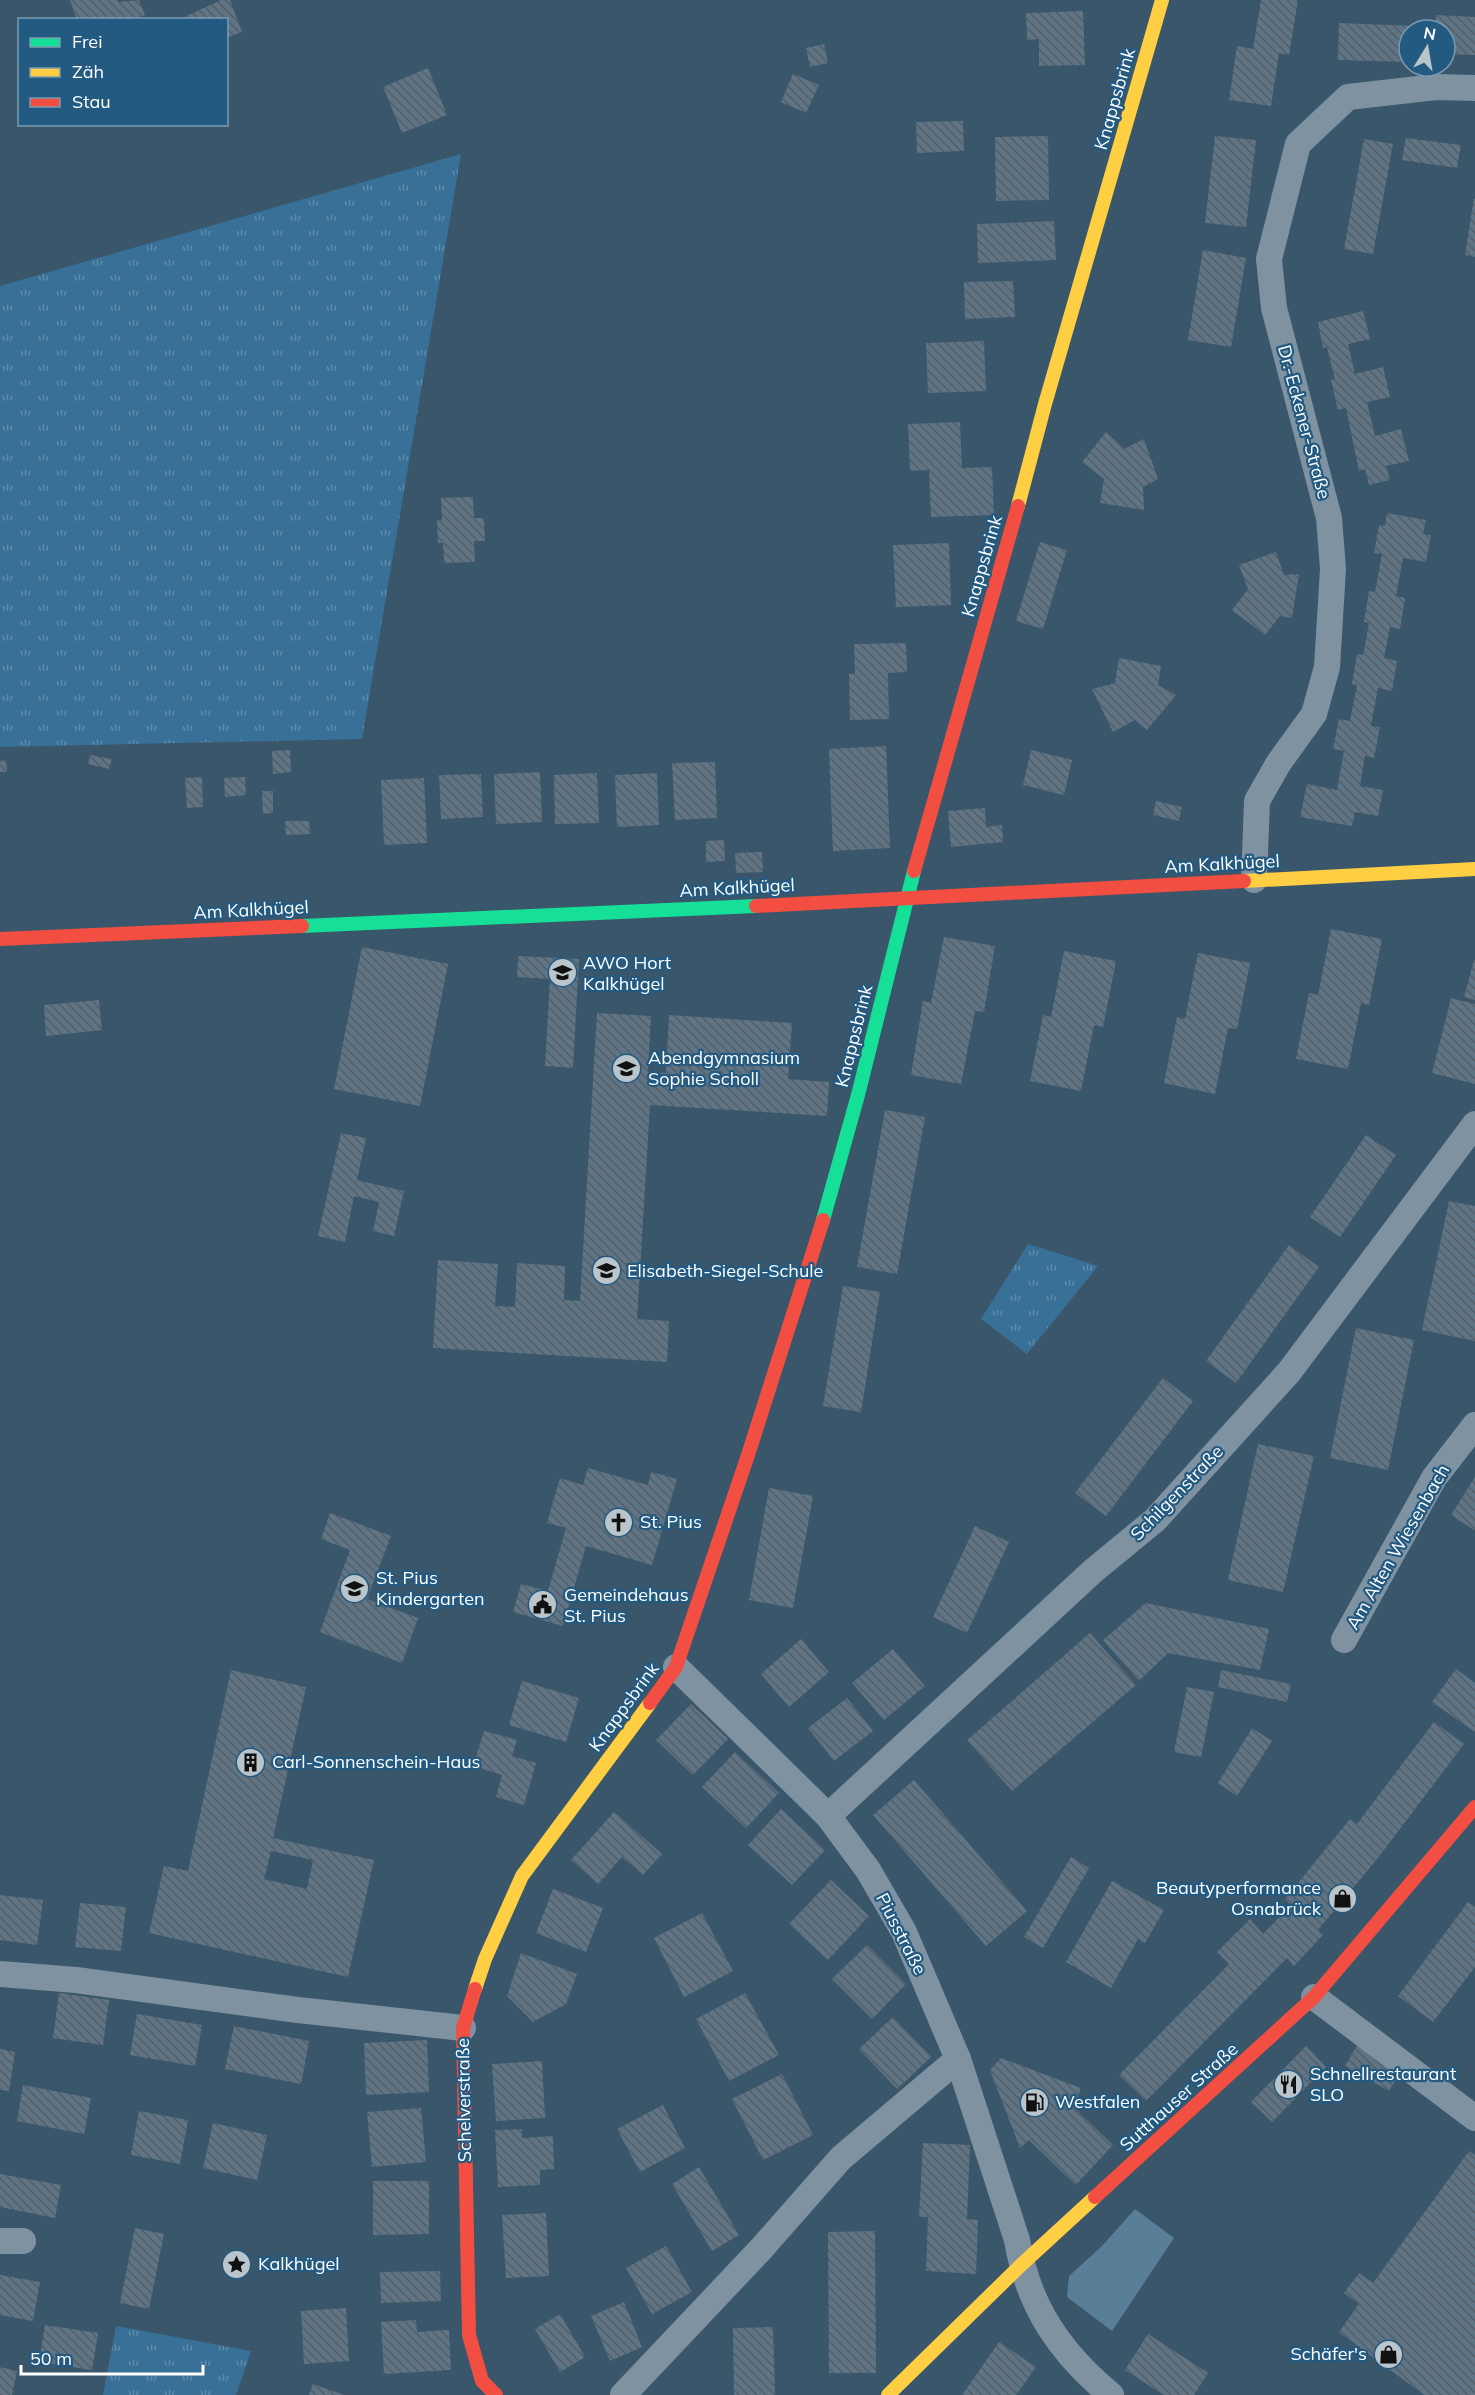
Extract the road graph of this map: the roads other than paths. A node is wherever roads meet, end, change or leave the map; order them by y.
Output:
1 (1162, 0) edge
2 (1475, 88) edge
3 (1475, 869) edge
4 (1254, 880) junction
5 (907, 899) junction
6 (0, 939) edge
7 (1475, 1124) edge
8 (1475, 1425) edge
9 (1344, 1640) dead end
10 (676, 1667) junction
11 (1475, 1807) edge
12 (828, 1816) junction
13 (0, 1974) edge
14 (1314, 1998) junction
15 (463, 2028) junction
16 (958, 2059) junction
17 (1475, 2118) edge
18 (1021, 2265) junction
19 (496, 2395) edge
20 (623, 2395) edge
21 (888, 2395) edge
22 (1111, 2395) edge

1 - 5 street, Knappsbrink
2 - 4 street, Dr.-Eckener-Straße
3 - 4 street, Am Kalkhügel
4 - 5 street, Am Kalkhügel
5 - 6 street, Am Kalkhügel
5 - 10 street, Knappsbrink
7 - 12 street, Schilgenstraße
8 - 9 street, Am Alten Wiesenbach
10 - 12 street, Piusstraße
10 - 15 street, Knappsbrink
11 - 14 street, Sutthauser Straße
12 - 16 street, Piusstraße
13 - 15 street, Schelverstraße
14 - 17 street
14 - 18 street, Sutthauser Straße
15 - 19 street, Schelverstraße
16 - 18 street, Piusstraße
16 - 20 street
18 - 21 street, Sutthauser Straße
18 - 22 street, Piusstraße

